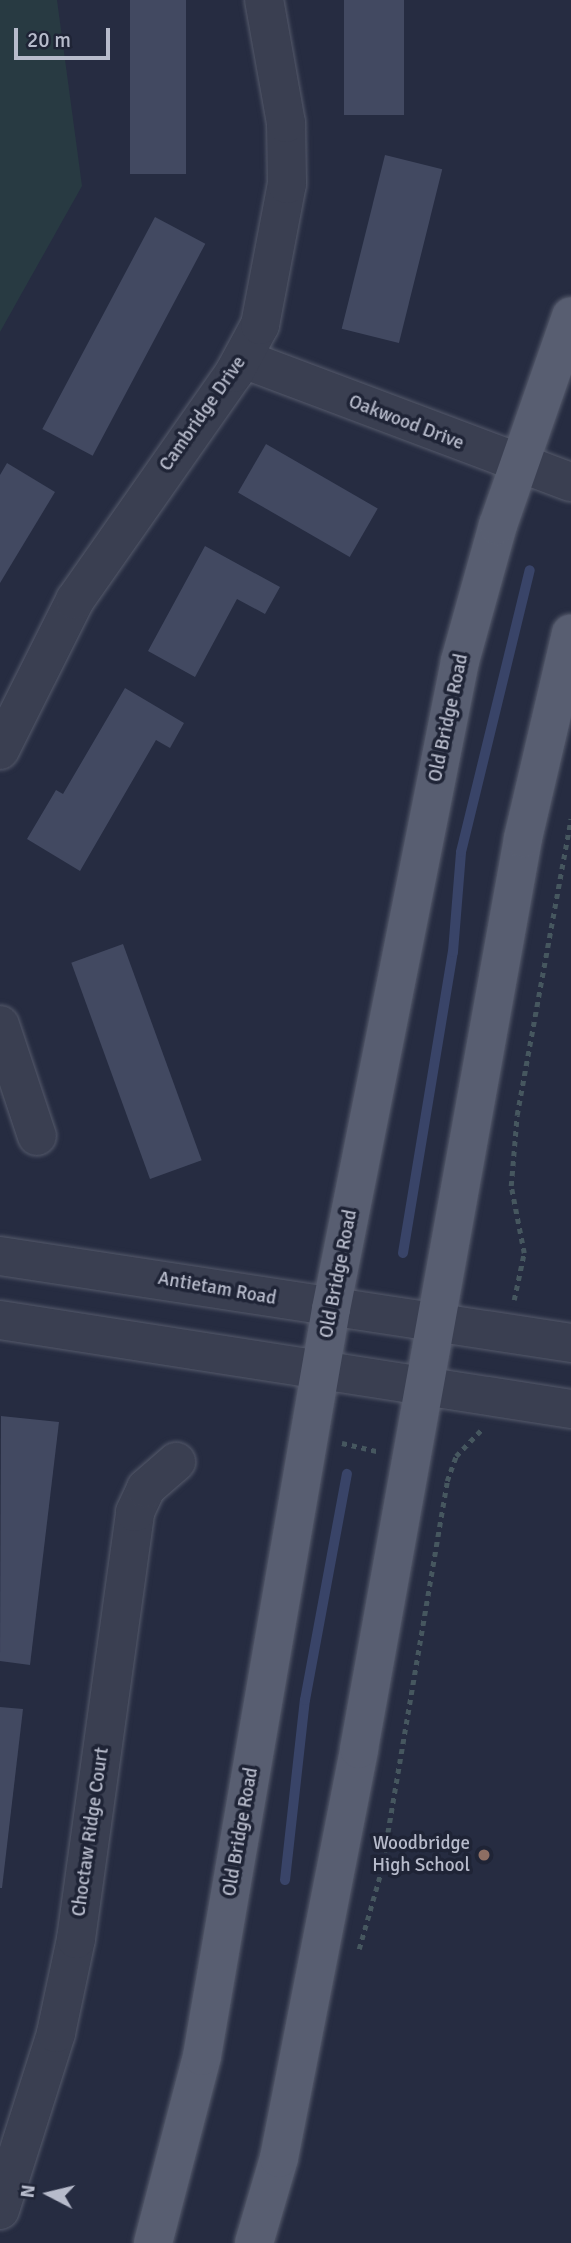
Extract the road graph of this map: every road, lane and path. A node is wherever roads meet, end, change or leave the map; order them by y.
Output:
1 (264, 0) edge
2 (571, 316) edge
3 (243, 359) junction
4 (518, 464) junction
5 (571, 482) edge
6 (571, 634) edge
7 (0, 750) edge
8 (571, 819) edge
9 (0, 1025) edge
10 (37, 1136) dead end
11 (0, 1256) edge
12 (331, 1309) junction
13 (511, 1311) dead end
14 (0, 1320) edge
15 (433, 1327) junction
16 (571, 1343) edge
17 (320, 1373) junction
18 (422, 1391) junction
19 (571, 1409) edge
20 (338, 1442) dead end
21 (372, 1449) dead end
22 (176, 1462) dead end
23 (0, 2210) edge
24 (153, 2243) edge
25 (254, 2243) edge

1 - 3 street, Cambridge Drive
2 - 4 main road, Old Bridge Road
3 - 4 street, Oakwood Drive
3 - 7 street, Cambridge Drive
4 - 5 street, Oakwood Drive
4 - 12 main road, Old Bridge Road
6 - 15 main road
8 - 13 path
9 - 10 street
11 - 12 street, Antietam Road
12 - 15 street, Antietam Road
12 - 17 main road, Old Bridge Road
14 - 17 street
15 - 16 street, Antietam Road
15 - 18 main road
17 - 18 street
17 - 24 main road, Old Bridge Road
18 - 19 street
18 - 25 main road
20 - 21 path
22 - 23 street, Choctaw Ridge Court

